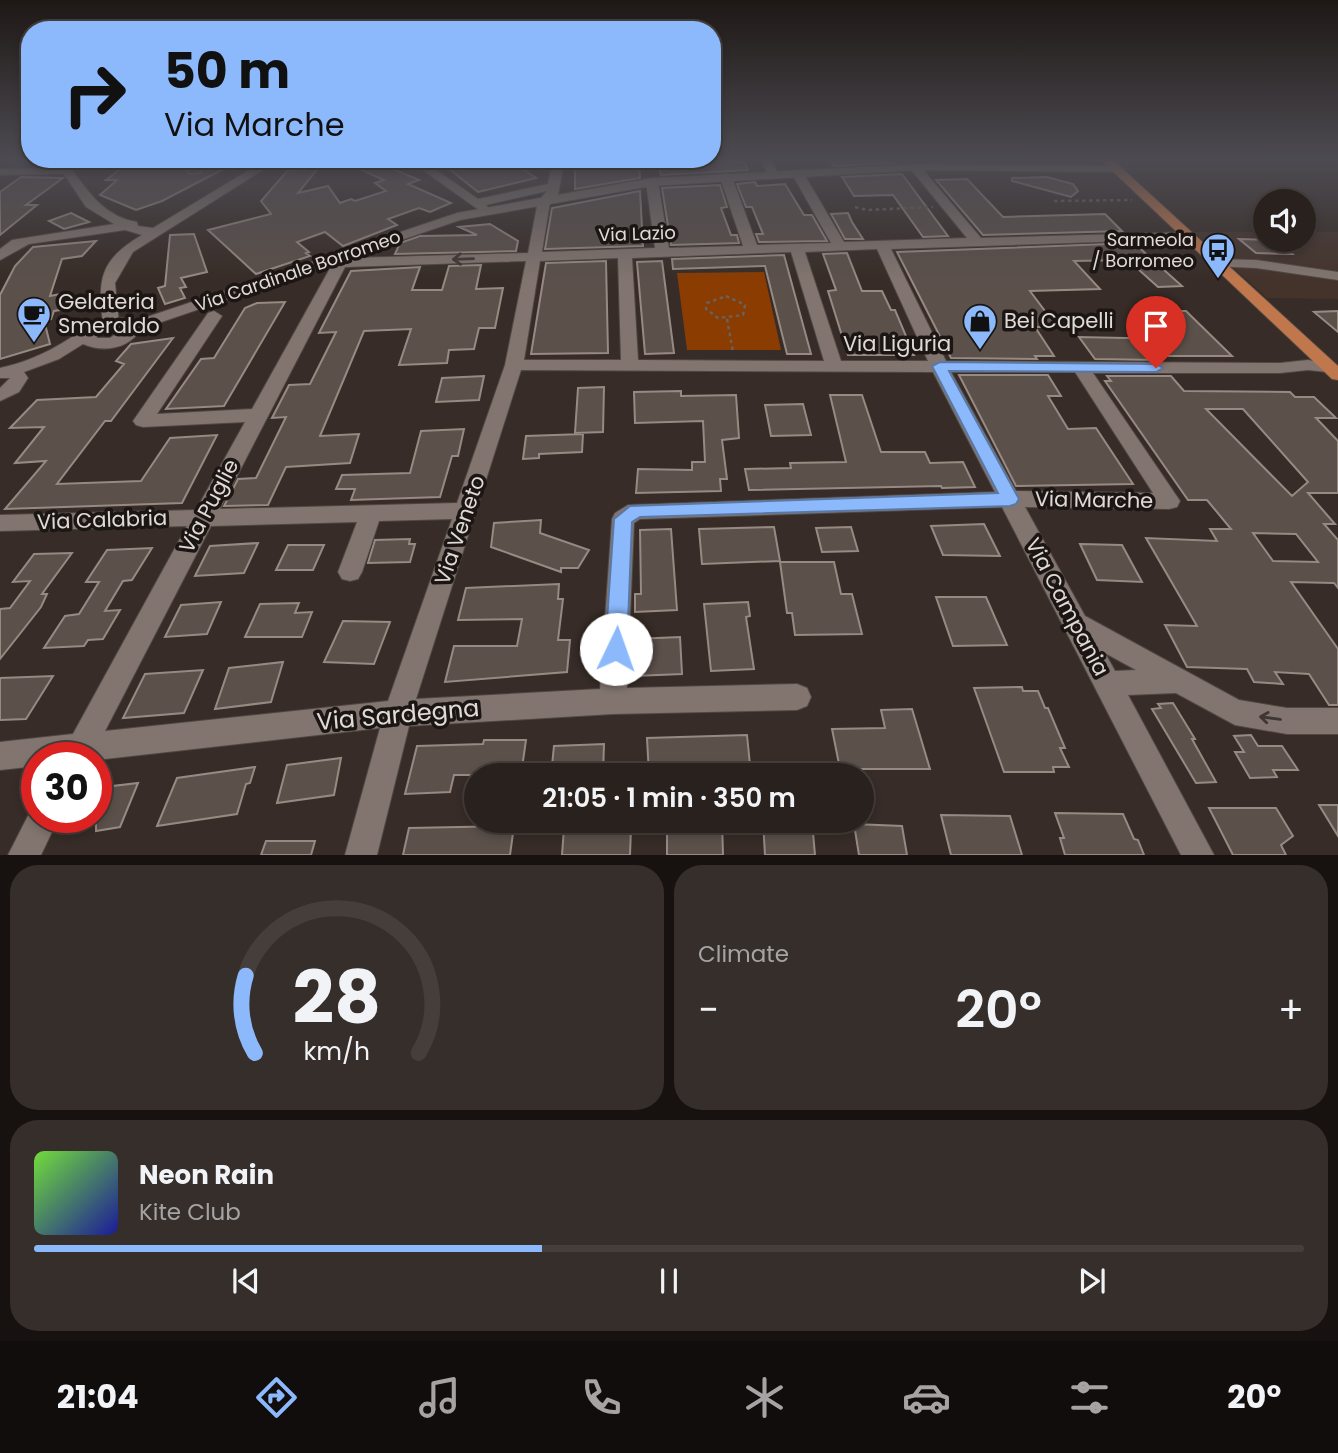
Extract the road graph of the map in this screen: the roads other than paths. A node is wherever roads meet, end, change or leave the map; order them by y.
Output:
1 (87, 201) edge
2 (204, 201) edge
3 (473, 201) edge
4 (503, 201) edge
5 (544, 201) joint
6 (655, 201) edge
7 (734, 201) edge
8 (813, 201) edge
9 (944, 201) edge
10 (1150, 201) edge
11 (482, 207) junction
12 (128, 226) junction
13 (158, 228) junction
14 (1187, 235) junction
15 (976, 241) junction
16 (882, 246) junction
17 (840, 247) junction
18 (797, 248) junction
19 (751, 249) junction
20 (663, 252) junction
21 (625, 254) junction
22 (532, 256) junction
23 (0, 257) edge
24 (342, 259) junction
25 (1217, 262) junction
26 (1338, 276) edge
27 (214, 316) dead end
28 (111, 323) junction
29 (135, 326) junction
30 (96, 340) junction
31 (1302, 342) junction
32 (514, 365) junction
33 (629, 366) junction
34 (834, 366) junction
35 (940, 366) junction
36 (1082, 368) junction
37 (1280, 368) junction
38 (8, 376) edge
39 (1336, 376) edge
40 (0, 395) edge
41 (257, 415) junction
42 (1010, 499) junction
43 (467, 511) junction
44 (371, 514) junction
45 (204, 517) junction
46 (0, 523) edge
47 (350, 572) dead end
48 (1075, 623) junction
49 (1177, 681) junction
50 (1108, 684) junction
51 (797, 698) dead end
52 (613, 701) junction
53 (398, 713) junction
54 (1338, 721) edge
55 (84, 742) edge
56 (112, 749) edge
57 (21, 754) edge
58 (0, 755) edge
59 (35, 833) edge
60 (23, 855) edge
61 (361, 855) edge
62 (1198, 855) edge

1 - 12 street
2 - 13 street
3 - 11 street
4 - 11 street
5 - 11 street, Via Cardinale Borromeo
5 - 22 street, Via Veneto
6 - 20 street
7 - 19 street
8 - 17 street
9 - 15 street
10 - 14 main road
11 - 24 street, Via Cardinale Borromeo
12 - 13 street
12 - 23 street
13 - 28 street
14 - 15 street, Via Lazio
14 - 25 main road
15 - 16 street, Via Lazio
16 - 17 street, Via Lazio
16 - 35 street, Via Campania
17 - 18 street, Via Lazio
18 - 19 street, Via Lazio
18 - 34 street
19 - 20 street, Via Lazio
20 - 21 street, Via Lazio
21 - 22 street, Via Lazio
21 - 33 street
22 -> 24 street, Via Lazio
22 - 32 street, Via Veneto
24 - 29 street, Via Cardinale Borromeo
24 - 41 street, Via Puglie
25 - 26 street
25 - 31 main road
27 - 41 street
28 - 29 street, Via Cardinale Borromeo
28 - 30 street, Via Cardinale Borromeo
29 - 30 street, Via Cardinale Borromeo
30 - 38 street, Via Cardinale Borromeo
31 - 37 street
31 - 39 main road
32 - 33 street, Via Liguria
32 - 43 street, Via Veneto
33 - 34 street, Via Liguria
34 - 35 street, Via Liguria
35 - 36 street, Via Liguria
35 - 42 street, Via Campania
36 - 37 street, Via Liguria
36 - 42 street, Via Marche
37 - 39 street, Via Liguria
38 - 40 street, Via Cardinale Borromeo
41 - 45 street, Via Puglie
42 - 48 street, Via Campania
42 - 52 street, Via Marche
43 - 44 street, Via Calabria
43 - 53 street, Via Veneto
44 - 45 street, Via Calabria
44 - 47 street
45 - 46 street, Via Calabria
45 - 55 street, Via Puglie
48 - 49 street
48 - 50 street, Via Campania
49 - 50 street
54 -> 49 street
50 - 62 street, Via Campania
51 - 52 street, Via Sardegna
52 - 53 street, Via Sardegna
53 - 56 street, Via Sardegna
53 - 61 street, Via Veneto
57 - 58 street, Via Sardegna
59 - 60 street

